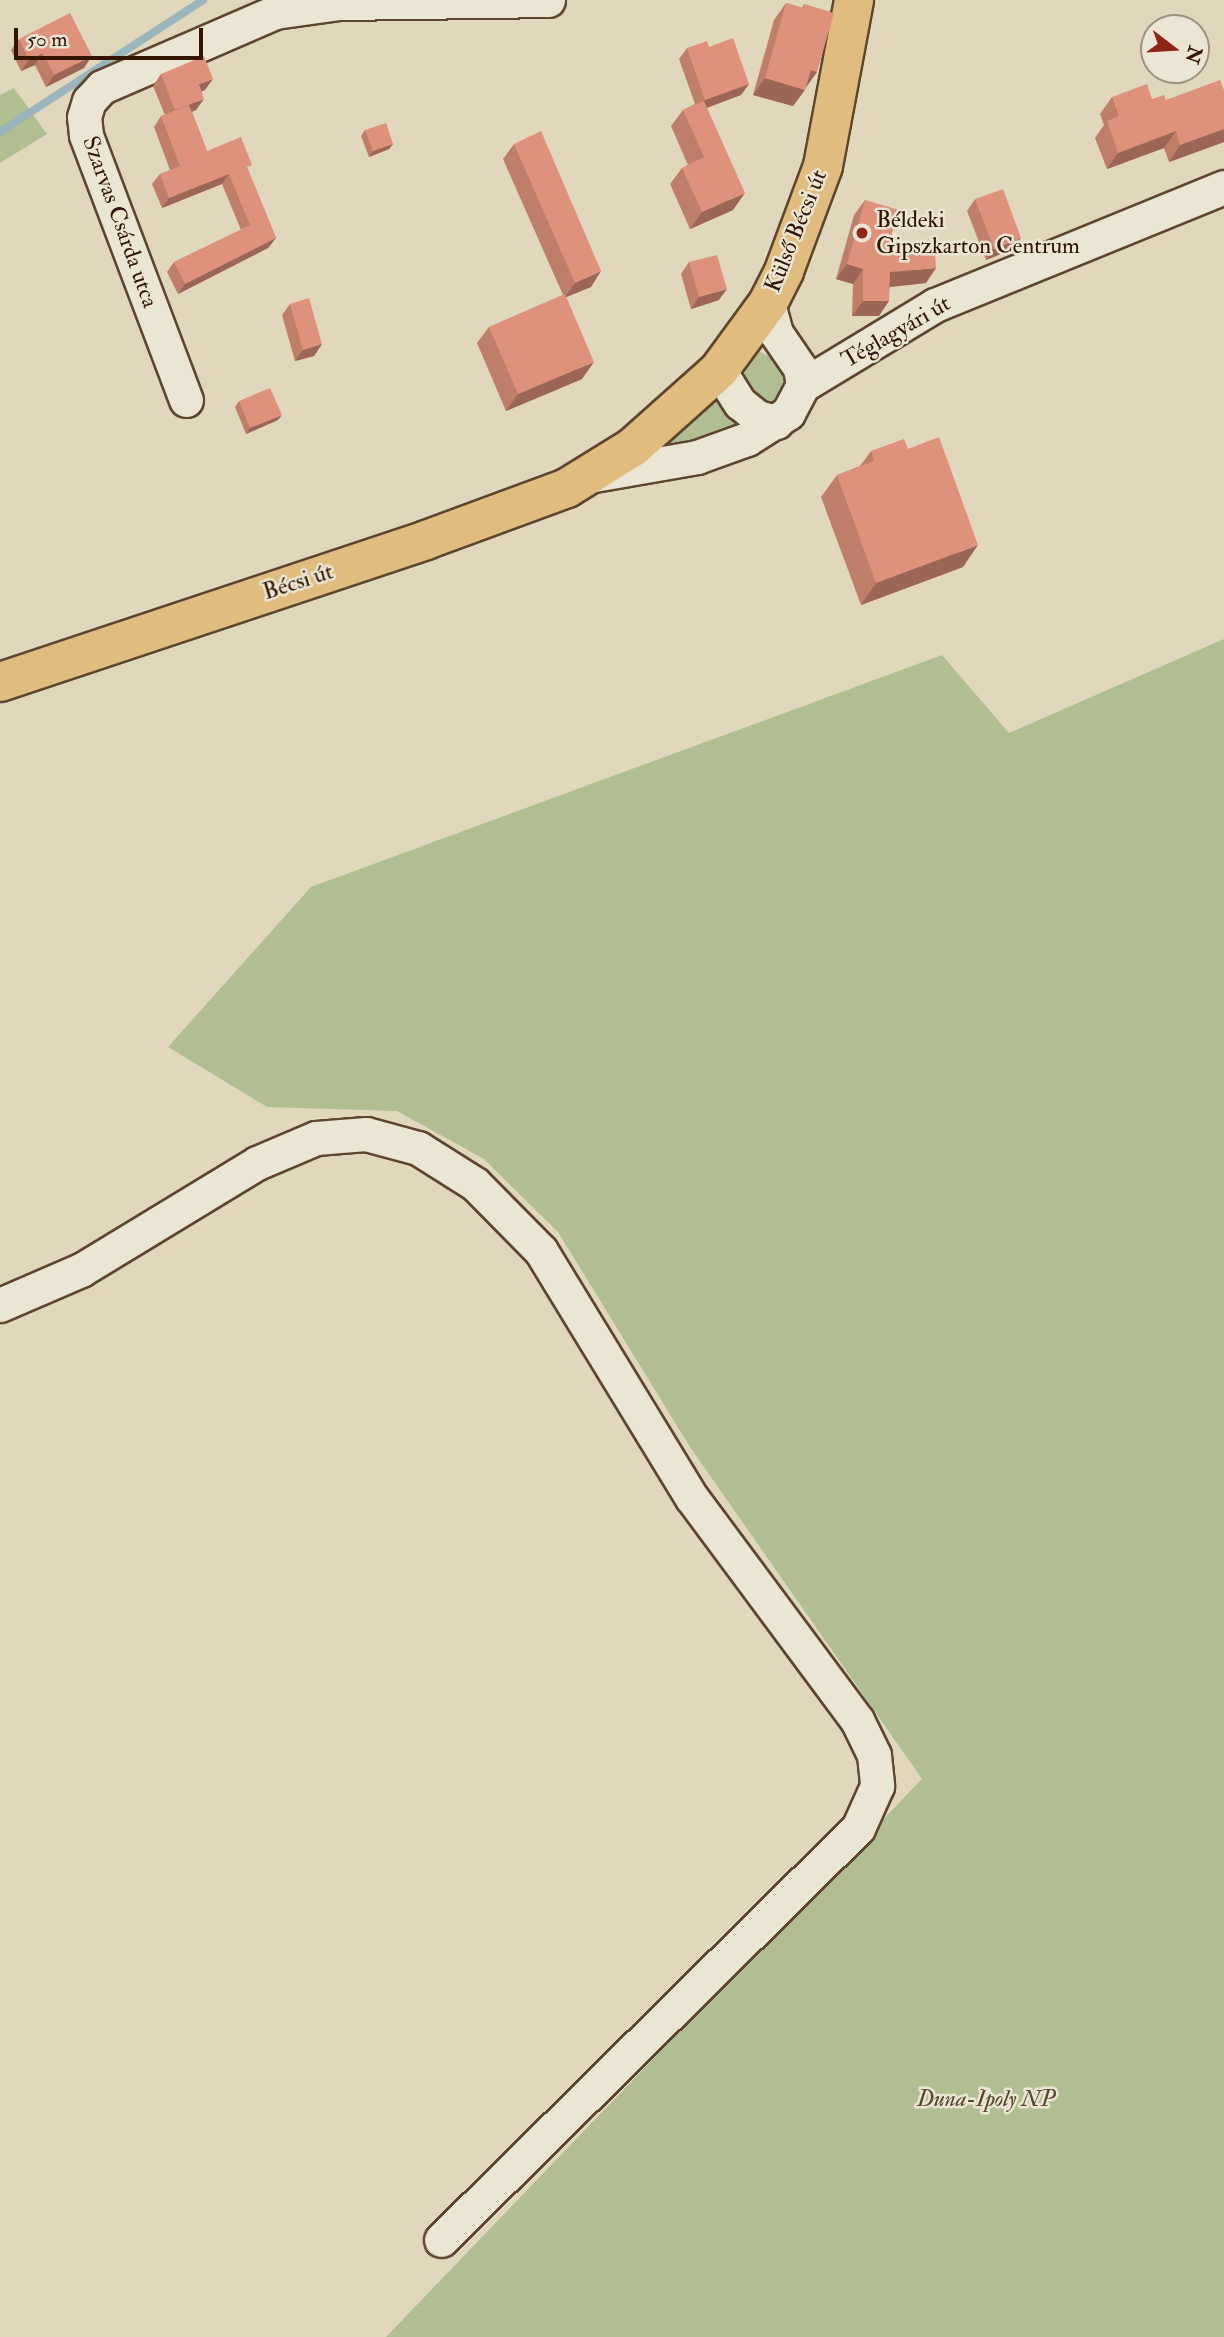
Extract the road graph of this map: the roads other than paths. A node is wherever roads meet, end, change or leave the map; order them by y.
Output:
1 (548, 0) edge
2 (848, 0) edge
3 (854, 0) edge
4 (1224, 187) edge
5 (764, 322) junction
6 (719, 370) junction
7 (803, 385) junction
8 (186, 400) dead end
9 (776, 422) junction
10 (594, 475) junction
11 (0, 682) edge
12 (0, 1305) edge
13 (440, 2240) dead end

1 - 8 street, Szarvas Csárda utca
2 - 3 street
3 - 5 main road, Külső Bécsi út
4 - 7 street, Téglagyári út
5 - 6 main road, Külső Bécsi út
5 - 7 street
6 - 9 street
6 - 10 main road, Külső Bécsi út
7 - 9 street
9 - 10 street
10 - 11 main road, Bécsi út
12 - 13 street

